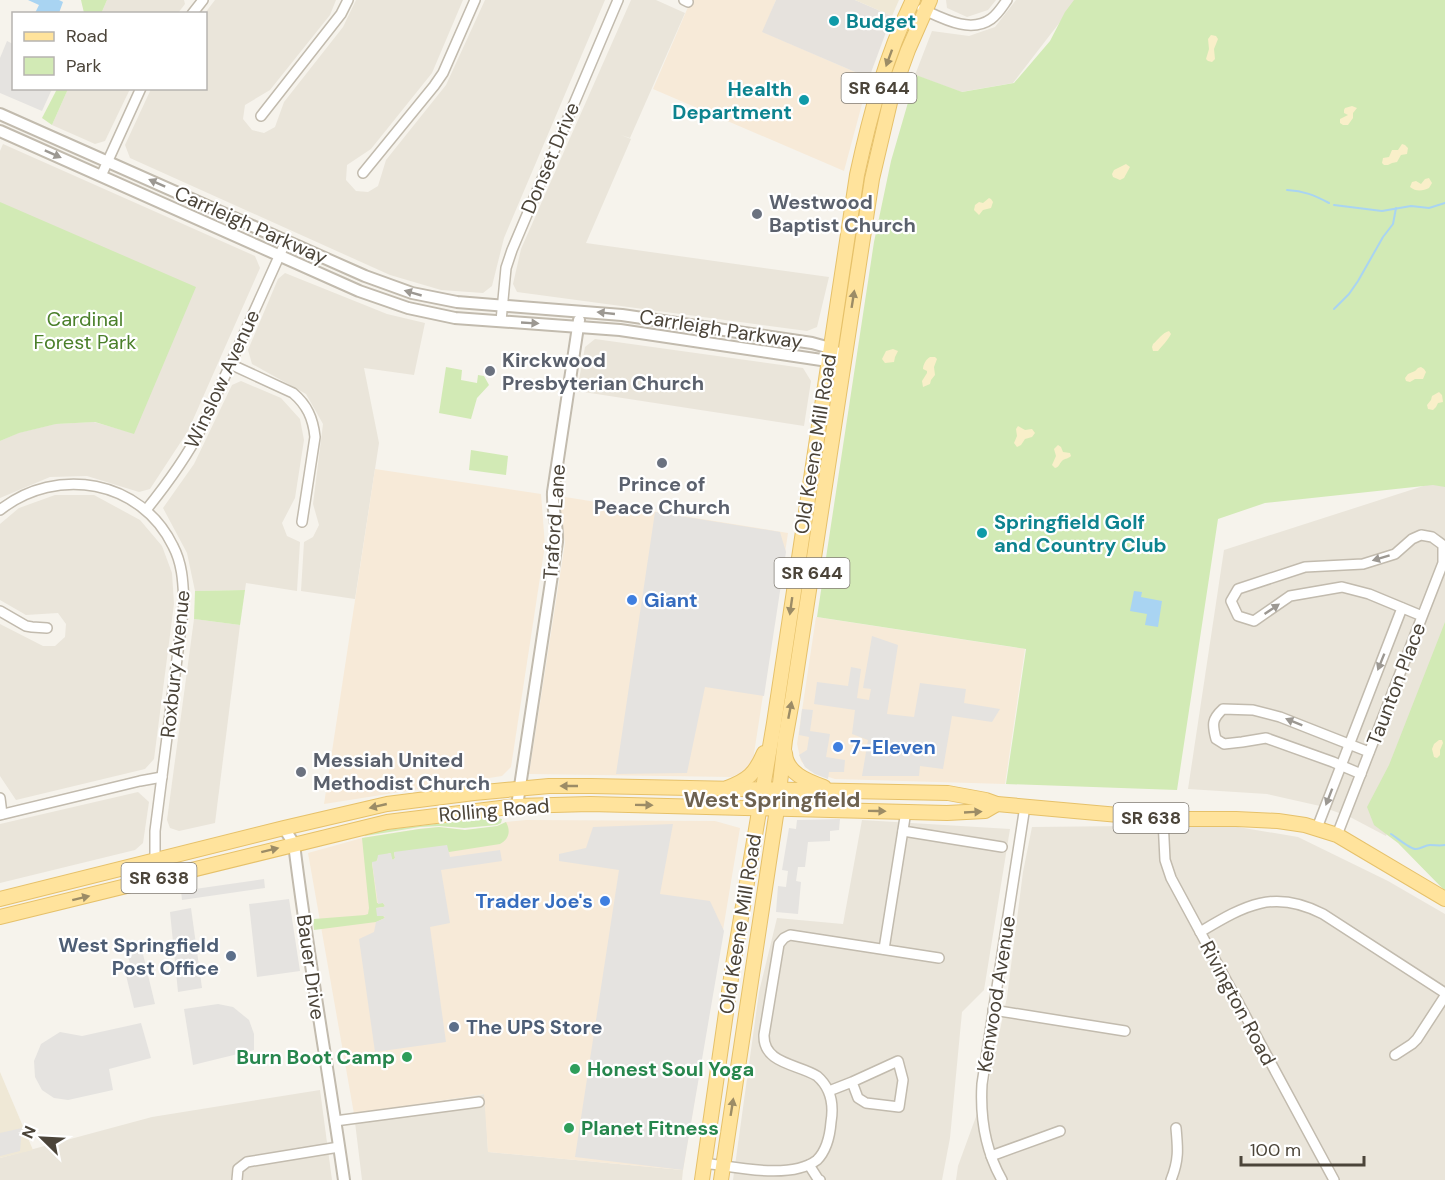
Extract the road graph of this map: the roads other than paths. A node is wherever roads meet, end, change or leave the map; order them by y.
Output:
1 (203, 0) edge
2 (348, 0) edge
3 (475, 0) edge
4 (618, 0) edge
5 (1007, 0) edge
6 (912, 2) edge
7 (927, 5) edge
8 (194, 12) edge
9 (140, 90) edge
10 (0, 114) edge
11 (261, 116) dead end
12 (0, 131) edge
13 (108, 161) junction
14 (363, 173) dead end
15 (101, 176) junction
16 (286, 241) junction
17 (279, 255) junction
18 (503, 306) junction
19 (580, 311) junction
20 (501, 321) junction
21 (578, 326) junction
22 (829, 354) junction
23 (844, 356) junction
24 (230, 364) junction
25 (0, 510) edge
26 (146, 510) junction
27 (302, 522) dead end
28 (1402, 608) junction
29 (0, 611) edge
30 (1422, 616) junction
31 (47, 628) dead end
32 (772, 733) junction
33 (785, 741) junction
34 (1348, 744) junction
35 (1369, 752) junction
36 (1341, 765) junction
37 (1361, 774) junction
38 (162, 777) junction
39 (519, 788) junction
40 (723, 789) junction
41 (779, 789) junction
42 (762, 790) junction
43 (834, 791) junction
44 (0, 798) edge
45 (997, 804) junction
46 (517, 806) junction
47 (1025, 806) junction
48 (760, 808) junction
49 (777, 809) junction
50 (906, 811) junction
51 (1, 815) edge
52 (1163, 819) junction
53 (284, 828) junction
54 (1317, 828) junction
55 (903, 831) junction
56 (1337, 835) junction
57 (294, 844) junction
58 (1002, 847) dead end
59 (156, 860) junction
60 (155, 879) junction
61 (0, 899) edge
62 (1445, 899) edge
63 (0, 917) edge
64 (1200, 932) junction
65 (884, 949) junction
66 (939, 958) dead end
67 (1445, 994) edge
68 (993, 1010) junction
69 (1125, 1031) dead end
70 (1395, 1055) dead end
71 (852, 1082) junction
72 (829, 1091) junction
73 (480, 1102) dead end
74 (335, 1121) junction
75 (1176, 1128) dead end
76 (1060, 1131) dead end
77 (339, 1148) junction
78 (991, 1156) junction
79 (704, 1163) junction
80 (723, 1165) junction
81 (809, 1165) junction
82 (753, 1175) edge
83 (237, 1180) edge
84 (344, 1180) edge
85 (702, 1180) edge
86 (721, 1180) edge
87 (819, 1180) edge
88 (1002, 1180) edge
89 (1171, 1180) edge
90 (1334, 1180) edge

1 - 8 street
2 - 11 street
3 - 14 street
4 - 18 street, Donset Drive
5 - 7 street
6 - 7 street
6 -> 22 main road, Old Keene Mill Road / SR 644
23 -> 7 main road, Old Keene Mill Road / SR 644
9 - 13 street
10 - 13 street, Carrleigh Parkway
12 -> 15 street, Carrleigh Parkway
13 - 15 street
16 -> 13 street, Carrleigh Parkway
15 - 17 street, Carrleigh Parkway
16 - 17 street, Winslow Avenue
18 -> 16 street, Carrleigh Parkway
17 - 20 street, Carrleigh Parkway
17 - 24 street, Winslow Avenue
18 - 19 street, Carrleigh Parkway
18 - 20 street, Donset Drive
19 - 21 street, Traford Lane
22 -> 19 street, Carrleigh Parkway
20 -> 21 street, Carrleigh Parkway
21 - 22 street, Carrleigh Parkway
21 - 39 street, Traford Lane
22 - 23 street, Carrleigh Parkway
22 -> 32 main road, Old Keene Mill Road / SR 644
33 -> 23 main road, Old Keene Mill Road / SR 644
24 - 26 street, Winslow Avenue
24 - 27 street
25 - 26 street, Roxbury Avenue
26 - 38 street, Roxbury Avenue
28 - 30 street
30 -> 28 street, Taunton Place
28 -> 34 street, Taunton Place
29 - 31 street
30 - 35 street, Taunton Place
32 - 40 main road
32 - 42 main road, Old Keene Mill Road / SR 644
33 - 41 main road, Old Keene Mill Road / SR 644
33 - 43 main road
34 - 35 street
34 - 36 street, Taunton Place
34 -> 36 street
35 - 37 street, Taunton Place
36 - 37 street
36 -> 54 street, Taunton Place
37 - 56 street, Taunton Place
38 - 51 street
38 - 59 street, Roxbury Avenue
40 -> 39 main road, Rolling Road / SR 638
39 - 46 street, Traford Lane
39 -> 53 main road, Rolling Road / SR 638
40 - 42 main road, Rolling Road / SR 638
41 - 42 main road, Rolling Road / SR 638
41 - 43 main road, Rolling Road / SR 638
41 - 49 main road, Old Keene Mill Road / SR 644
42 - 48 main road, Old Keene Mill Road / SR 644
43 - 45 main road, Rolling Road / SR 638
44 - 51 street
45 - 47 main road, Rolling Road / SR 638
50 -> 45 main road, Rolling Road / SR 638
46 -> 48 main road, Rolling Road / SR 638
46 - 57 main road, Rolling Road / SR 638
47 - 52 main road, Rolling Road / SR 638
47 - 68 street, Kenwood Avenue
48 - 49 main road, Rolling Road / SR 638
48 - 79 main road, Old Keene Mill Road / SR 644
49 -> 50 main road, Rolling Road / SR 638
80 -> 49 main road, Old Keene Mill Road / SR 644
50 - 55 street
52 - 54 main road, Rolling Road / SR 638
52 - 64 street, Rivington Road
53 - 57 street, Bauer Drive
53 - 59 main road, Rolling Road / SR 638
54 - 56 main road, Rolling Road / SR 638
55 - 58 street
55 - 65 street
56 - 62 main road, Rolling Road / SR 638
60 -> 57 main road, Rolling Road / SR 638
57 - 74 street, Bauer Drive
59 - 60 street, Roxbury Avenue
59 - 61 main road, Rolling Road / SR 638
63 -> 60 main road, Rolling Road / SR 638
64 - 67 street
64 - 90 street, Rivington Road
65 - 66 street
65 - 72 street
67 - 70 street
68 - 69 street
68 - 78 street, Kenwood Avenue
71 - 71 street
71 - 72 street
72 - 81 street
73 - 74 street
74 - 77 street, Bauer Drive
75 - 89 street
76 - 78 street
77 - 83 street
77 - 84 street, Bauer Drive
78 - 88 street, Kenwood Avenue
79 - 80 street
79 - 85 main road, Old Keene Mill Road / SR 644
80 - 82 street
80 - 86 main road, Old Keene Mill Road / SR 644
81 - 82 street
81 - 87 street

